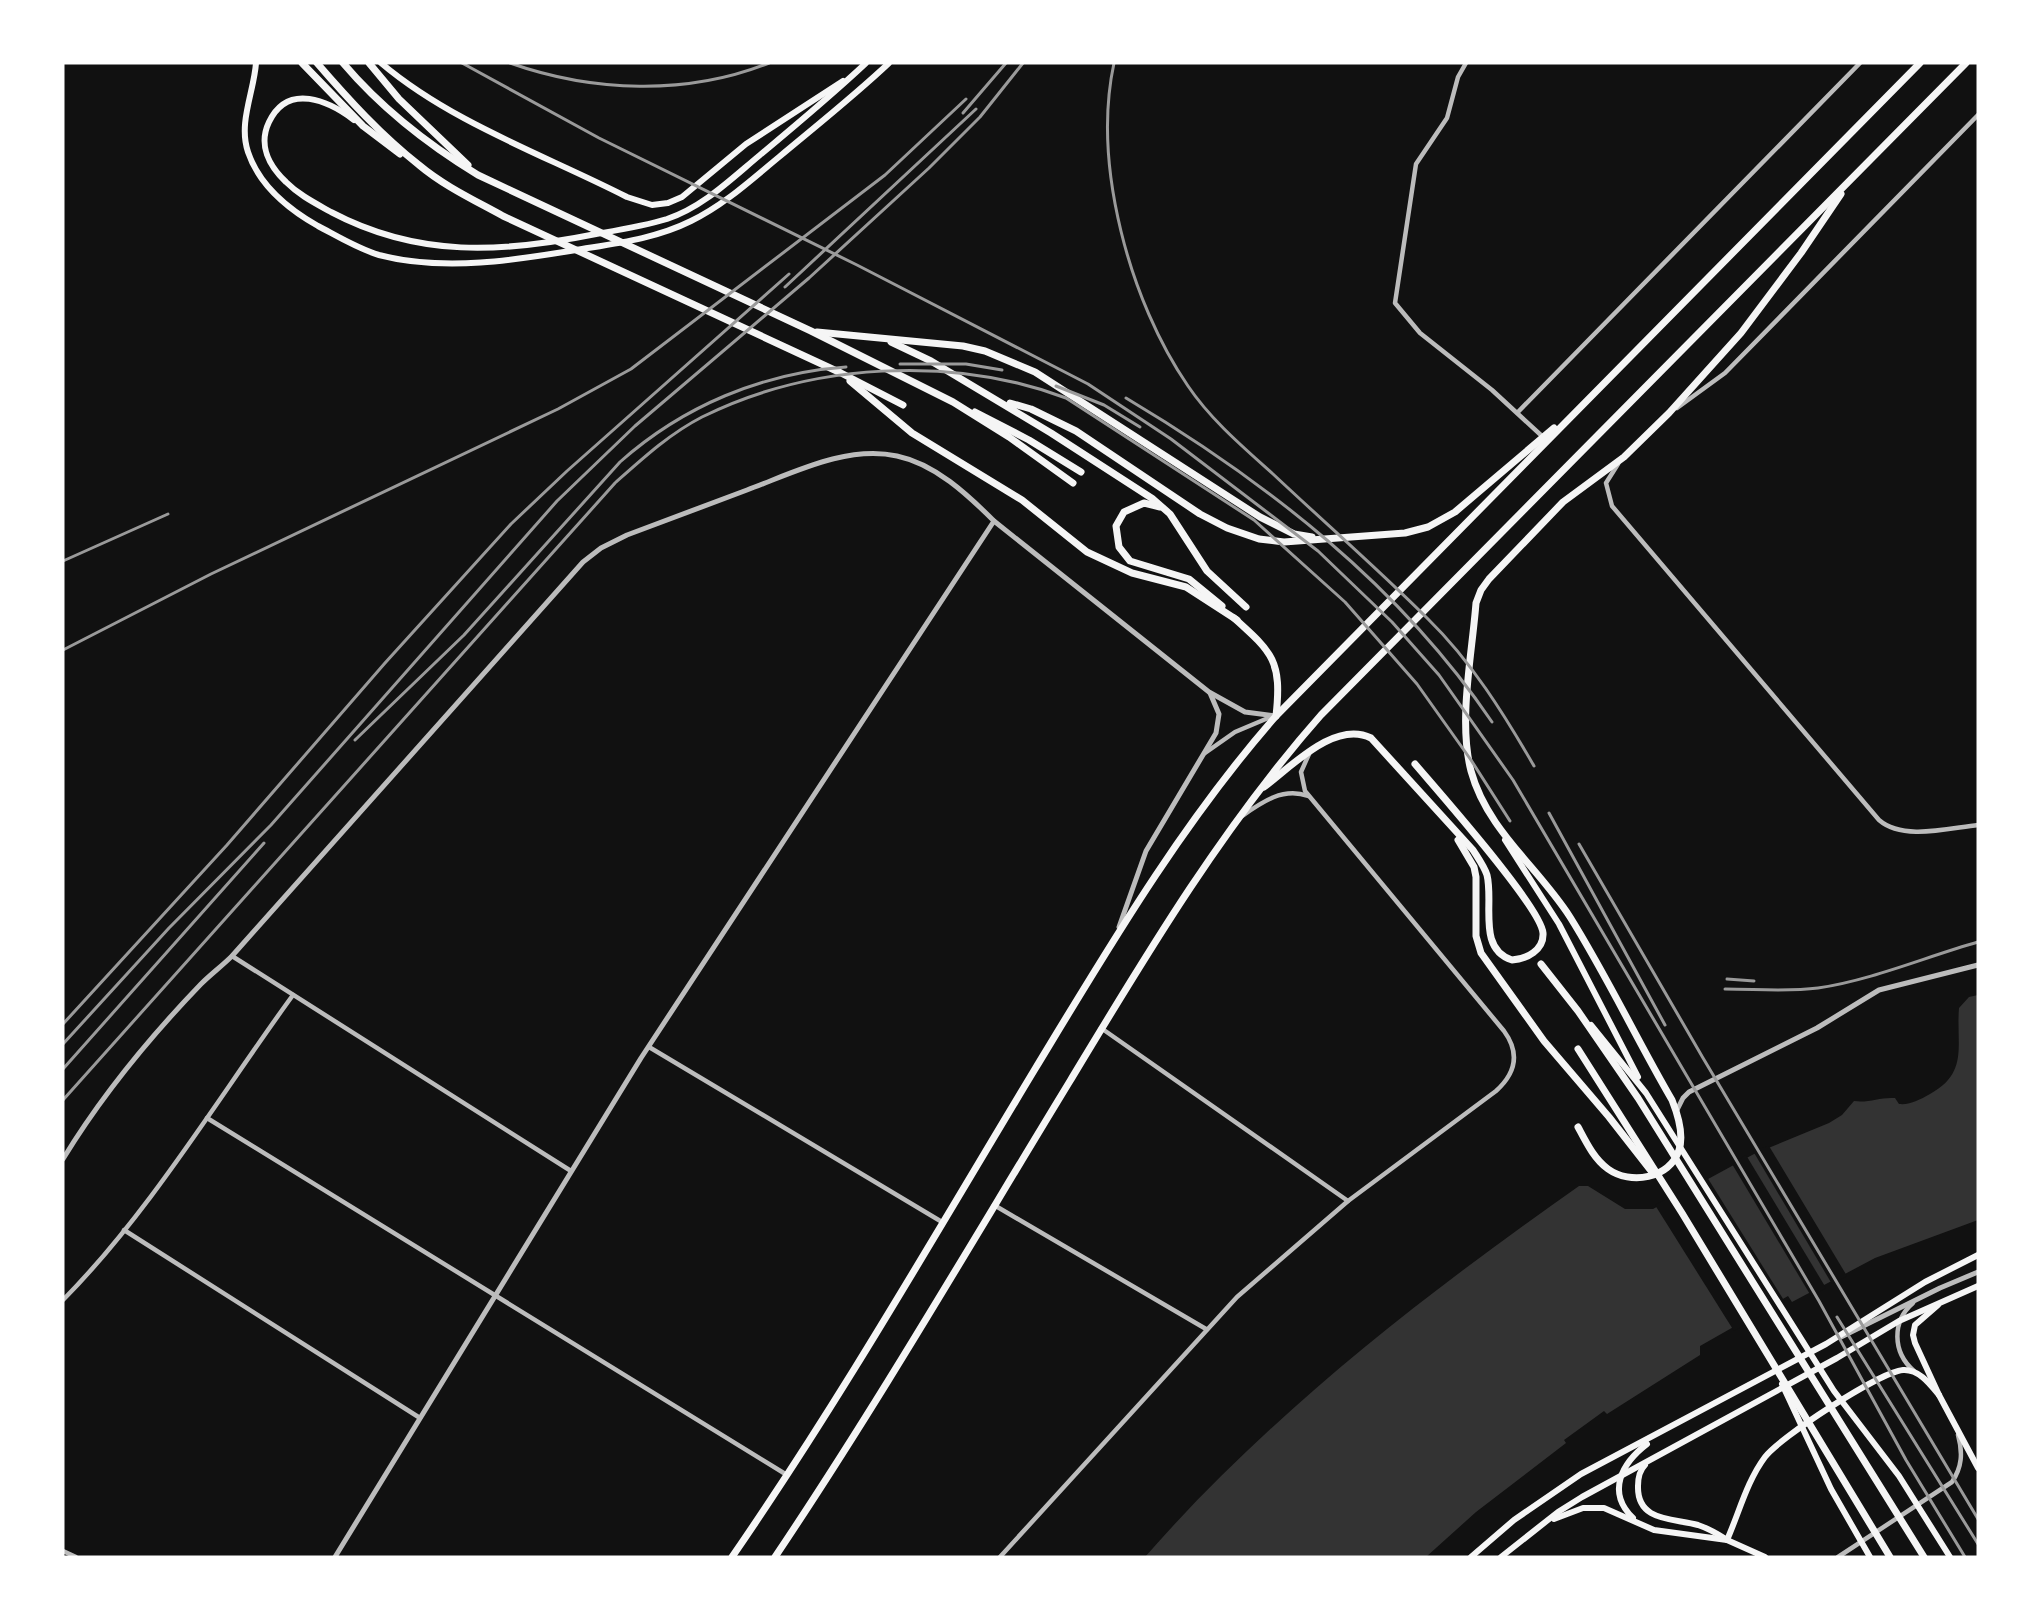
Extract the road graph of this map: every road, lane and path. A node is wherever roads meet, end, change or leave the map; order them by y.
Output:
1 (256, 63) edge
2 (302, 63) edge
3 (317, 63) edge
4 (343, 63) edge
5 (369, 63) edge
6 (381, 63) edge
7 (866, 63) edge
8 (890, 63) edge
9 (1466, 63) edge
10 (1860, 63) edge
11 (1920, 63) edge
12 (1966, 63) edge
13 (860, 68) junction
14 (1978, 115) edge
15 (363, 126) junction
16 (420, 166) junction
17 (478, 175) junction
18 (1850, 179) junction
19 (811, 331) junction
20 (881, 338) junction
21 (842, 373) junction
22 (1591, 398) junction
23 (953, 402) junction
24 (1010, 403) dead end
25 (903, 405) dead end
26 (1518, 412) junction
27 (1669, 413) junction
28 (1543, 437) junction
29 (1624, 457) junction
30 (1081, 472) dead end
31 (1073, 483) dead end
32 (1166, 509) junction
33 (994, 521) junction
34 (1323, 538) junction
35 (1246, 607) dead end
36 (1237, 620) junction
37 (1209, 692) junction
38 (1276, 716) junction
39 (1204, 754) junction
40 (1309, 754) junction
41 (1415, 764) dead end
42 (1255, 794) junction
43 (1308, 796) junction
44 (1236, 821) junction
45 (1978, 825) edge
46 (1497, 826) junction
47 (1452, 830) junction
48 (1116, 938) junction
49 (232, 956) junction
50 (1541, 964) dead end
51 (1978, 965) edge
52 (293, 995) junction
53 (1578, 1011) junction
54 (1101, 1028) junction
55 (649, 1047) junction
56 (1578, 1049) dead end
57 (1646, 1093) junction
58 (1676, 1112) junction
59 (207, 1118) junction
60 (1578, 1127) dead end
61 (63, 1158) edge
62 (571, 1171) junction
63 (1348, 1201) junction
64 (994, 1205) junction
65 (1682, 1213) junction
66 (942, 1222) junction
67 (124, 1230) junction
68 (1978, 1255) edge
69 (1978, 1272) edge
70 (1978, 1286) edge
71 (1951, 1296) junction
72 (494, 1297) junction
73 (63, 1300) edge
74 (1915, 1301) junction
75 (1899, 1321) junction
76 (1206, 1329) junction
77 (1758, 1338) junction
78 (1826, 1344) junction
79 (1917, 1374) junction
80 (1939, 1395) junction
81 (420, 1418) junction
82 (1955, 1424) junction
83 (1654, 1438) junction
84 (1650, 1461) junction
85 (1978, 1468) edge
86 (788, 1476) junction
87 (1620, 1477) junction
88 (1646, 1527) junction
89 (1537, 1528) junction
90 (1727, 1540) junction
91 (63, 1551) edge
92 (76, 1557) edge
93 (335, 1557) edge
94 (732, 1557) edge
95 (775, 1557) edge
96 (1000, 1557) edge
97 (1471, 1557) edge
98 (1501, 1557) edge
99 (1765, 1557) edge
100 (1838, 1557) edge
101 (1870, 1557) edge
102 (1890, 1557) edge
103 (1924, 1557) edge
104 (1950, 1557) edge

1 - 8 main road
2 - 15 main road
3 - 16 main road
4 - 17 main road
5 - 17 main road
6 - 13 main road
7 - 13 main road
9 - 26 street
10 - 26 street
11 - 22 main road
12 - 18 main road
13 - 15 main road
14 - 27 street
15 - 16 main road
16 - 21 main road
17 - 19 main road
18 - 27 main road
18 - 42 main road
19 - 20 main road
19 - 23 main road
20 - 32 main road
20 - 34 main road
21 - 25 main road
21 - 36 main road
22 - 28 main road
22 - 38 main road
23 - 30 main road
23 - 31 main road
24 - 34 main road
26 - 28 street
27 - 29 main road
28 - 34 main road
29 - 45 street
29 - 46 main road
32 - 35 main road
32 - 36 main road
33 - 37 street
33 - 49 street
33 - 55 street
36 - 38 main road
37 - 38 street
37 - 39 street
38 - 39 street
38 - 48 main road
39 - 48 street
40 - 42 main road
40 - 43 street
40 - 47 main road
41 - 47 main road
42 - 44 main road
43 - 44 street
43 - 63 street
44 - 54 main road
46 - 57 main road
46 - 58 main road
47 - 65 main road
48 - 66 main road
49 - 52 street
49 - 61 street
50 - 53 main road
51 - 58 street
52 - 59 street
52 - 62 street
53 - 57 main road
53 - 103 main road
54 - 63 street
54 - 64 main road
55 - 62 street
55 - 66 street
56 - 65 main road
57 - 104 main road
58 - 60 main road
59 - 67 street
59 - 72 street
62 - 72 street
63 - 76 street
64 - 76 street
64 - 95 main road
65 - 77 main road
66 - 86 main road
67 - 73 street
67 - 81 street
68 - 78 main road
69 - 74 street
70 - 71 main road
71 - 75 main road
71 - 80 main road
72 - 81 street
72 - 86 street
74 - 75 street
74 - 78 street
75 - 79 street
75 - 84 main road
76 - 96 street
77 - 101 main road
77 - 102 main road
78 - 83 main road
79 - 80 main road
79 - 90 main road
80 - 82 main road
81 - 93 street
82 - 85 main road
82 - 100 street
83 - 87 main road
83 - 97 main road
84 - 87 main road
84 - 90 main road
86 - 94 main road
87 - 88 main road
87 - 89 main road
88 - 89 main road
88 - 90 main road
89 - 98 main road
90 - 99 main road
91 - 92 street

